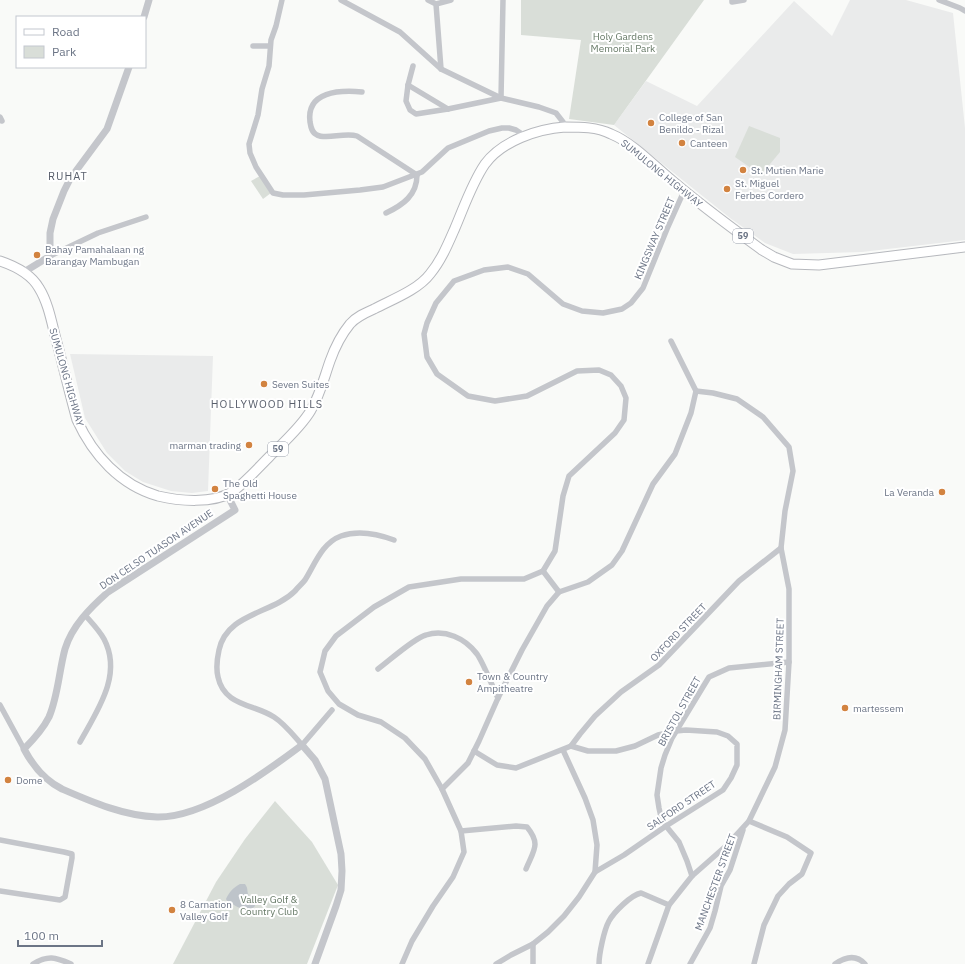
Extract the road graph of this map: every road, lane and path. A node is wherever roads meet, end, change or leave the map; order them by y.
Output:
1 (149, 0) edge
2 (282, 0) edge
3 (341, 0) edge
4 (428, 0) edge
5 (450, 0) edge
6 (503, 0) edge
7 (732, 0) edge
8 (744, 0) edge
9 (939, 0) edge
10 (436, 4) junction
11 (965, 11) edge
12 (144, 16) edge
13 (253, 46) dead end
14 (270, 46) junction
15 (413, 66) dead end
16 (129, 68) edge
17 (441, 68) junction
18 (408, 85) junction
19 (362, 92) dead end
20 (501, 98) junction
21 (448, 109) junction
22 (563, 127) junction
23 (525, 136) junction
24 (417, 175) junction
25 (684, 191) junction
26 (386, 213) dead end
27 (146, 217) dead end
28 (965, 247) edge
29 (50, 256) junction
30 (0, 261) edge
31 (24, 272) junction
32 (671, 341) dead end
33 (696, 391) junction
34 (227, 494) junction
35 (394, 540) dead end
36 (781, 548) junction
37 (543, 571) junction
38 (559, 592) junction
39 (85, 615) junction
40 (789, 662) junction
41 (378, 669) dead end
42 (498, 698) junction
43 (0, 705) edge
44 (332, 710) dead end
45 (676, 730) junction
46 (80, 742) dead end
47 (302, 745) junction
48 (572, 746) junction
49 (24, 749) junction
50 (563, 750) junction
51 (474, 751) junction
52 (442, 789) junction
53 (749, 821) junction
54 (666, 826) junction
55 (744, 827) junction
56 (461, 831) junction
57 (0, 840) edge
58 (526, 869) dead end
59 (595, 872) junction
60 (692, 876) junction
61 (0, 891) edge
62 (669, 905) junction
63 (533, 944) junction
64 (33, 964) edge
65 (71, 964) edge
66 (315, 964) edge
67 (402, 964) edge
68 (496, 964) edge
69 (533, 964) edge
70 (599, 964) edge
71 (648, 964) edge
72 (690, 964) edge
73 (754, 964) edge
74 (835, 964) edge
75 (865, 964) edge

1 - 12 street
2 - 14 street
3 - 17 street
4 - 10 street
5 - 10 street
6 - 20 street
7 - 8 street
9 - 11 street
10 - 17 street
13 - 14 street
14 - 24 street
15 - 18 street
16 - 29 street
17 - 20 street
18 - 21 street
18 - 21 street
19 - 24 street
20 - 21 street
20 - 22 street
22 - 23 main road, SUMULONG HIGHWAY / 59
22 - 25 main road, SUMULONG HIGHWAY / 59
23 - 24 street
23 - 34 main road, SUMULONG HIGHWAY / 59
24 - 26 street
25 - 28 main road, SUMULONG HIGHWAY / 59
25 - 37 street, KINGSWAY STREET
27 - 29 street
29 - 31 street
30 - 31 main road, SUMULONG HIGHWAY / 59
31 - 34 main road, SUMULONG HIGHWAY / 59
32 - 33 street
33 - 36 street, BIRMINGHAM STREET
33 - 38 street
34 - 39 street, DON CELSO TUASON AVENUE
35 - 47 street
36 - 40 street, BIRMINGHAM STREET
36 - 48 street, OXFORD STREET
37 - 38 street
37 - 52 street
38 - 42 street
39 - 46 street
39 - 49 street, DON CELSO TUASON AVENUE
40 - 45 street, BRISTOL STREET
40 - 53 street, BIRMINGHAM STREET
41 - 42 street
42 - 51 street
43 - 49 street
44 - 47 street
45 - 48 street, SALFORD STREET
45 - 54 street, BRISTOL STREET
45 - 54 street, SALFORD STREET
47 - 49 street
47 - 66 street
48 - 50 street
50 - 51 street
50 - 59 street
51 - 52 street
52 - 56 street
53 - 55 street, BIRMINGHAM STREET
53 - 73 street
54 - 59 street, SALFORD STREET
54 - 60 street, BRISTOL STREET
55 - 60 street, BIRMINGHAM STREET
55 - 72 street, MANCHESTER STREET
56 - 58 street
56 - 67 street
57 - 61 street
59 - 63 street
60 - 62 street, BIRMINGHAM STREET
62 - 70 street
62 - 71 street, BIRMINGHAM STREET
63 - 68 street
63 - 69 street
64 - 65 street
74 - 75 street

